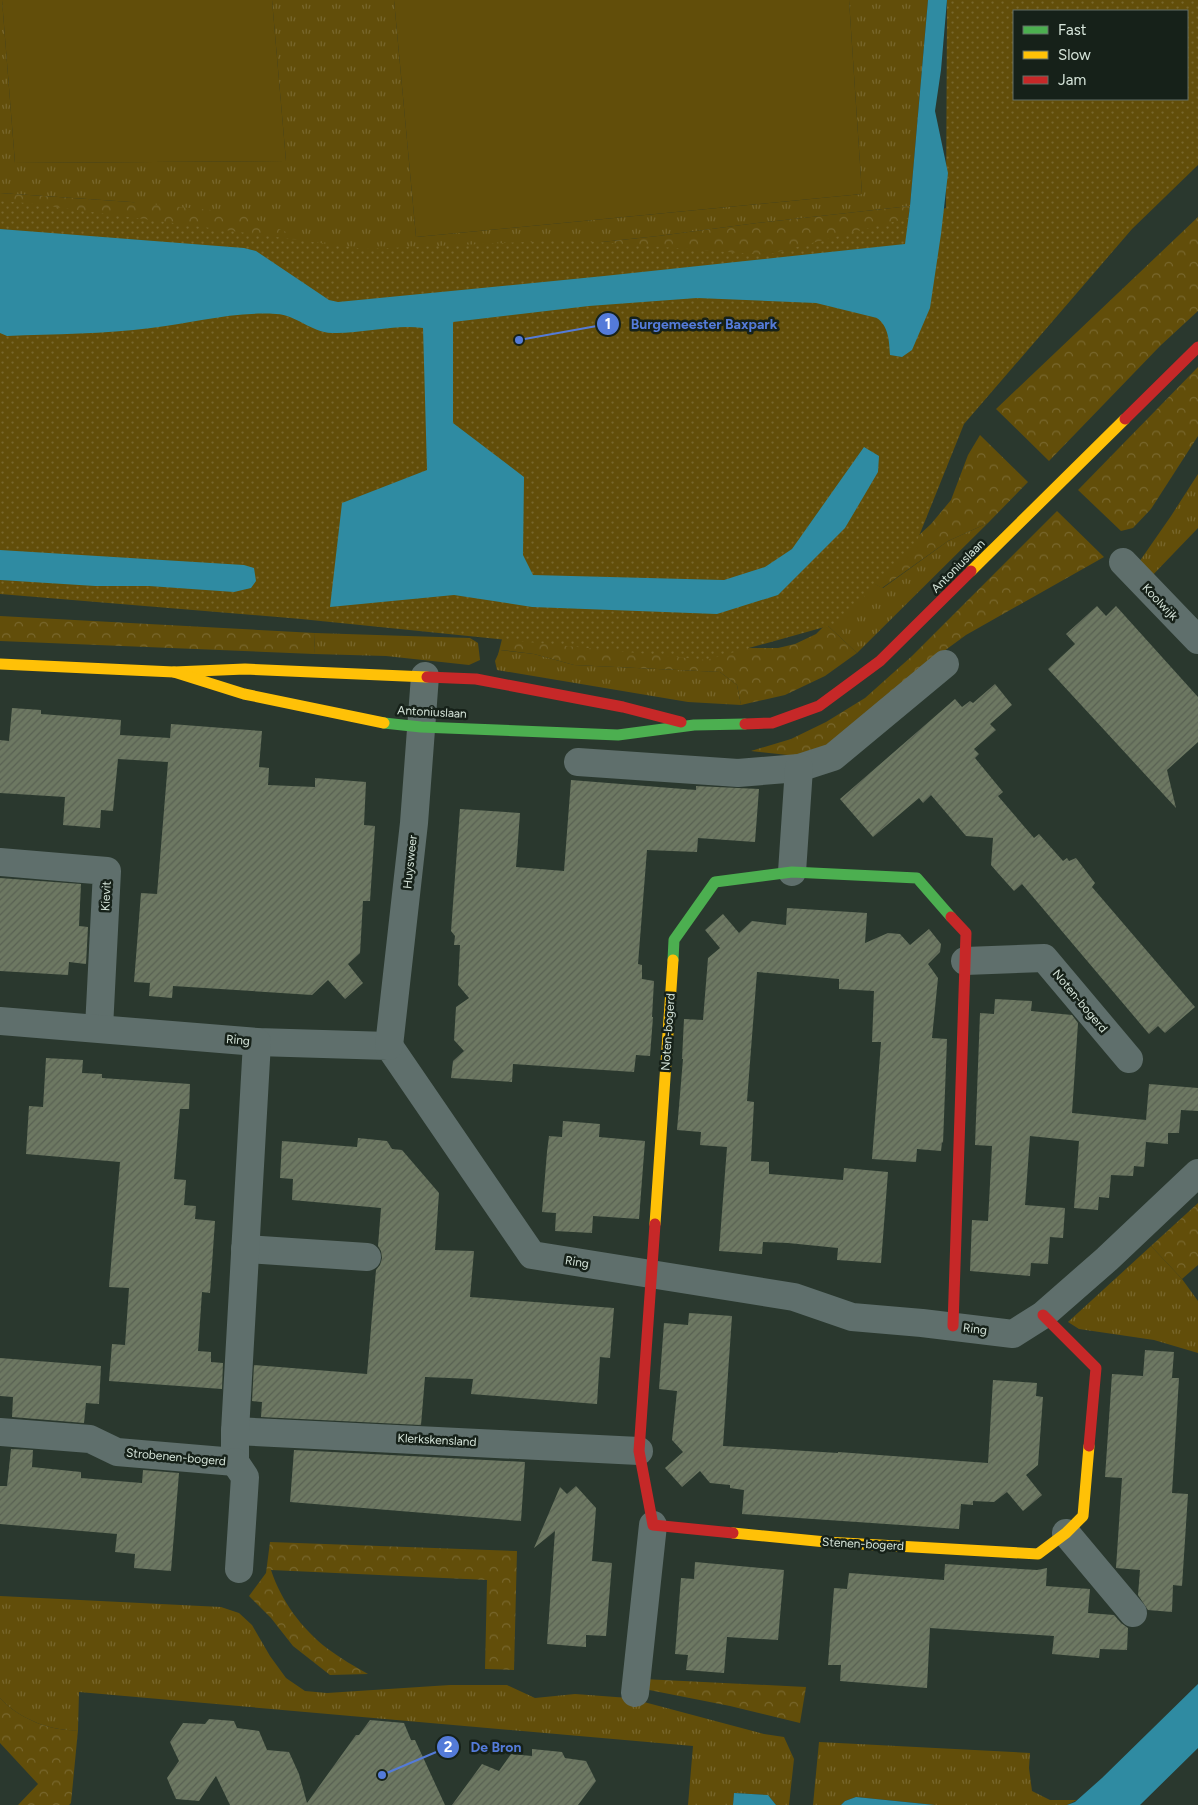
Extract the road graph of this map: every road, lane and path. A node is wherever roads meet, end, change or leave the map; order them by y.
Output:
1 (1198, 347) edge
2 (1123, 562) dead end
3 (1198, 640) edge
4 (0, 664) edge
5 (945, 664) dead end
6 (174, 672) junction
7 (424, 676) junction
8 (694, 725) junction
9 (421, 726) junction
10 (578, 762) dead end
11 (798, 768) junction
12 (0, 862) edge
13 (792, 872) junction
14 (965, 961) junction
15 (0, 1021) edge
16 (98, 1028) junction
17 (257, 1042) junction
18 (389, 1046) junction
19 (1128, 1059) dead end
20 (1198, 1173) edge
21 (245, 1249) junction
22 (367, 1257) dead end
23 (651, 1274) junction
24 (1043, 1315) junction
25 (953, 1326) junction
26 (235, 1431) junction
27 (0, 1432) edge
28 (639, 1450) junction
29 (235, 1462) junction
30 (653, 1525) junction
31 (1066, 1533) junction
32 (239, 1569) dead end
33 (1133, 1613) dead end
34 (635, 1693) dead end

1 - 8 street, Antoniuslaan
2 - 3 street, Koolwijk
4 - 6 street, Antoniuslaan
5 - 11 street
6 - 7 street, Antoniuslaan
6 - 9 street, Antoniuslaan
7 - 8 street, Antoniuslaan
7 - 9 street, Huysweer
8 - 9 street, Antoniuslaan
9 - 18 street, Huysweer
10 - 11 street
11 - 13 street
12 - 16 street, Kievit
13 - 14 street, Noten-bogerd
13 - 23 street, Noten-bogerd
14 - 19 street, Noten-bogerd
14 - 25 street, Noten-bogerd
15 - 16 street, Ring
16 - 17 street, Ring
17 - 18 street, Ring
17 - 21 street, Strobenen-bogerd
18 - 23 street, Ring
20 - 24 street, Ring
21 - 22 street
21 - 26 street, Strobenen-bogerd
23 - 25 street, Ring
23 - 28 street
24 - 25 street, Ring
24 - 31 street, Stenen-bogerd
26 - 28 street, Klerkskensland
26 - 29 street, Strobenen-bogerd
27 - 29 street, Strobenen-bogerd
28 - 30 street
29 - 32 street, Strobenen-bogerd
30 - 31 street, Stenen-bogerd
30 - 34 street
31 - 33 street

